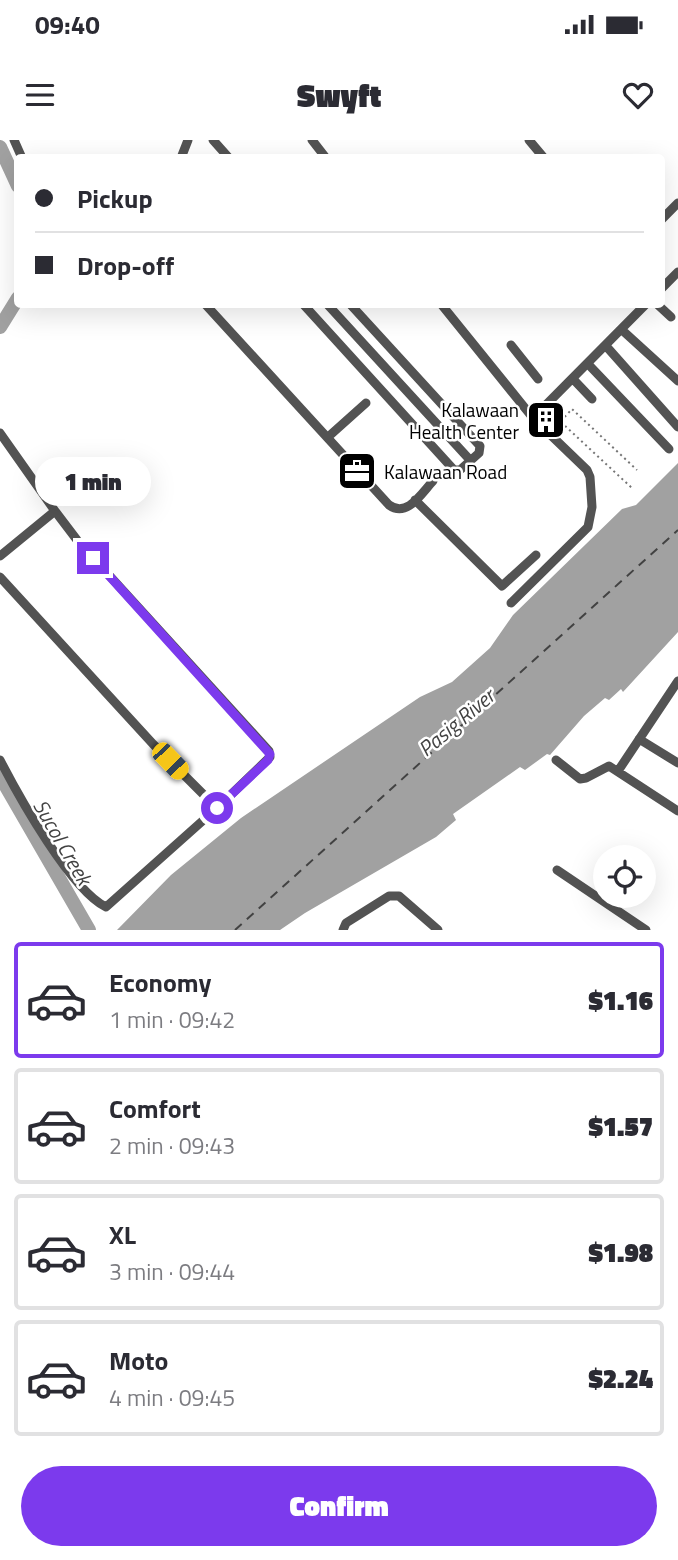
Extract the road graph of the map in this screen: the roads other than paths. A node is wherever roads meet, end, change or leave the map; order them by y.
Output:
1 (214, 140) edge
2 (312, 140) edge
3 (529, 140) edge
4 (226, 154) edge
5 (323, 154) edge
6 (541, 154) edge
7 (678, 203) edge
8 (670, 211) junction
9 (665, 216) edge
10 (678, 219) edge
11 (209, 308) edge
12 (306, 308) edge
13 (328, 308) edge
14 (332, 308) edge
15 (354, 308) edge
16 (444, 308) edge
17 (642, 308) edge
18 (661, 308) edge
19 (671, 317) dead end
20 (317, 320) junction
21 (622, 330) junction
22 (511, 345) dead end
23 (606, 346) junction
24 (588, 364) junction
25 (538, 379) dead end
26 (573, 379) junction
27 (678, 382) edge
28 (592, 399) dead end
29 (366, 403) dead end
30 (533, 418) junction
31 (678, 427) edge
32 (0, 433) edge
33 (328, 438) junction
34 (669, 449) dead end
35 (470, 460) junction
36 (433, 481) dead end
37 (415, 500) junction
38 (55, 511) junction
39 (536, 555) dead end
40 (0, 556) edge
41 (0, 577) edge
42 (511, 603) dead end
43 (677, 687) edge
44 (639, 738) junction
45 (0, 760) edge
46 (556, 760) dead end
47 (678, 764) edge
48 (618, 771) junction
49 (217, 808) junction
50 (678, 811) edge
51 (557, 870) dead end
52 (343, 930) edge
53 (438, 930) edge
54 (646, 930) edge

1 - 4 street
2 - 5 street
3 - 6 street
7 - 8 street
8 - 9 street
8 - 10 street
11 - 33 street
12 - 20 street
13 - 20 street
14 - 35 street
15 - 35 street
16 - 30 street
17 - 21 street
18 - 19 street
20 - 35 street
21 - 23 street
21 - 27 street
22 - 25 street
23 - 24 street
23 - 31 street
24 - 26 street
24 - 34 street
26 - 28 street
26 - 30 street
29 - 33 street
30 - 42 street
32 - 38 street
33 - 37 street
36 - 37 street
37 - 39 street
38 - 40 street
38 - 49 street
41 - 49 street
43 - 44 street
44 - 47 street
44 - 48 street
45 - 49 street
46 - 48 street
48 - 50 street
51 - 54 street
52 - 53 street

